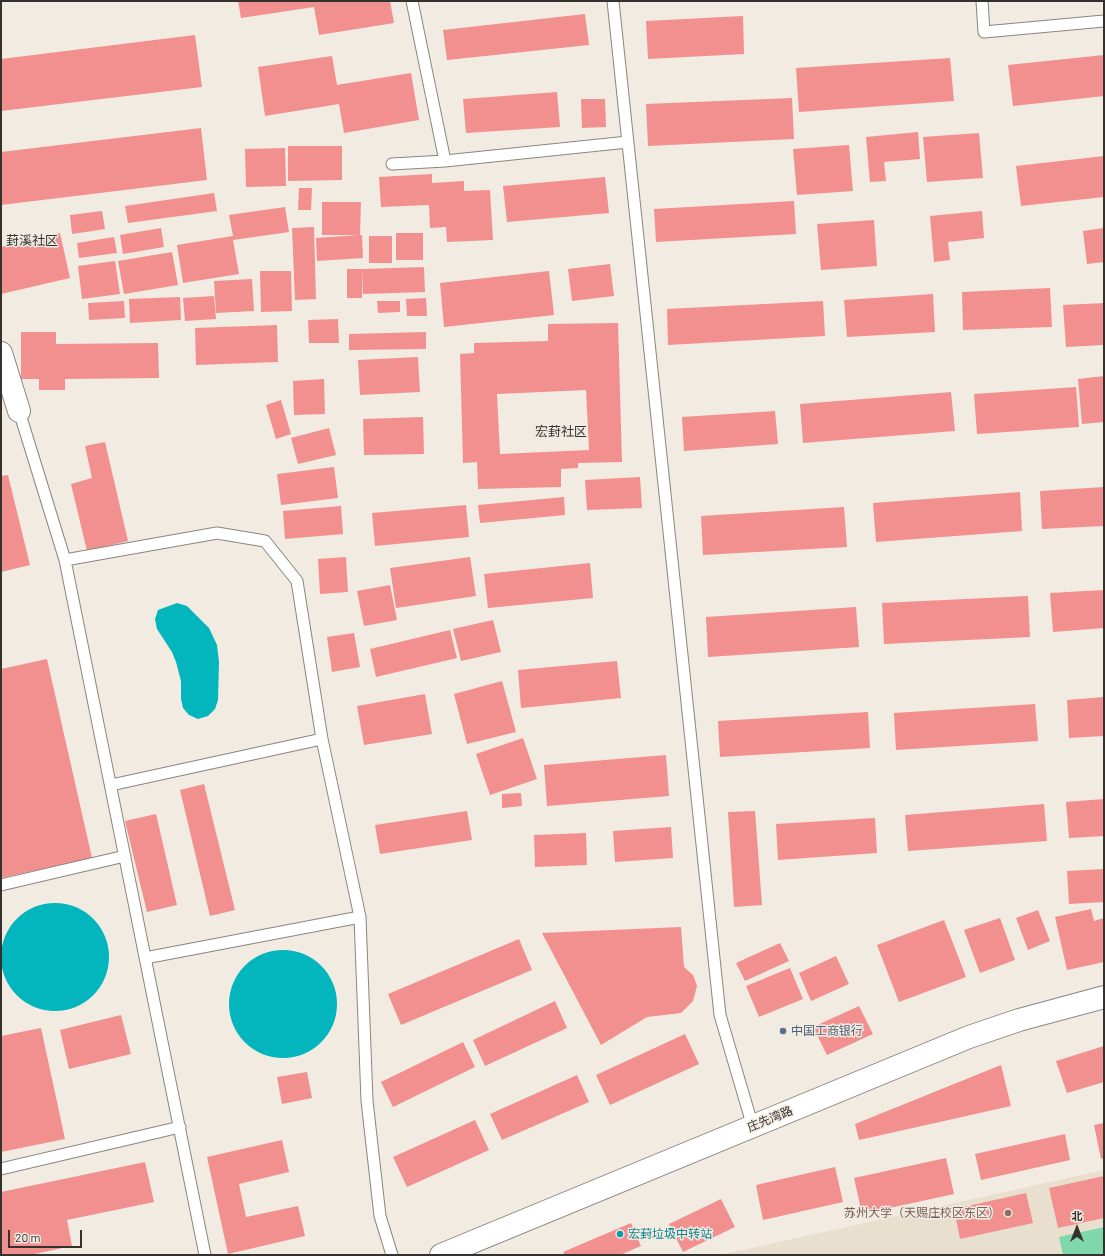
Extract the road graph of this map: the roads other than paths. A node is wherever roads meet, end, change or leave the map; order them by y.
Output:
1 (412, 1) edge
2 (613, 1) edge
3 (982, 1) edge
4 (1104, 21) edge
5 (628, 142) junction
6 (445, 161) junction
7 (392, 164) dead end
8 (1, 352) edge
9 (19, 411) joint
10 (65, 560) junction
11 (322, 740) junction
12 (111, 785) junction
13 (125, 856) junction
14 (1, 885) edge
15 (360, 917) junction
16 (146, 958) junction
17 (1104, 997) edge
18 (753, 1126) junction
19 (180, 1127) junction
20 (1, 1169) edge
21 (205, 1255) edge
22 (392, 1255) edge
23 (441, 1255) edge

1 - 6 lane
2 - 5 lane
3 - 4 lane
5 - 6 lane
5 - 18 lane
6 - 7 lane
8 - 9 street
9 - 10 lane
10 - 11 lane
10 - 12 lane
11 - 12 lane
11 - 15 lane
12 - 13 lane
13 - 14 lane
13 - 16 lane
15 - 16 lane
15 - 22 lane
16 - 19 lane
17 - 18 street, 庄先湾路
18 - 23 street, 庄先湾路
19 - 20 lane
19 - 21 lane

